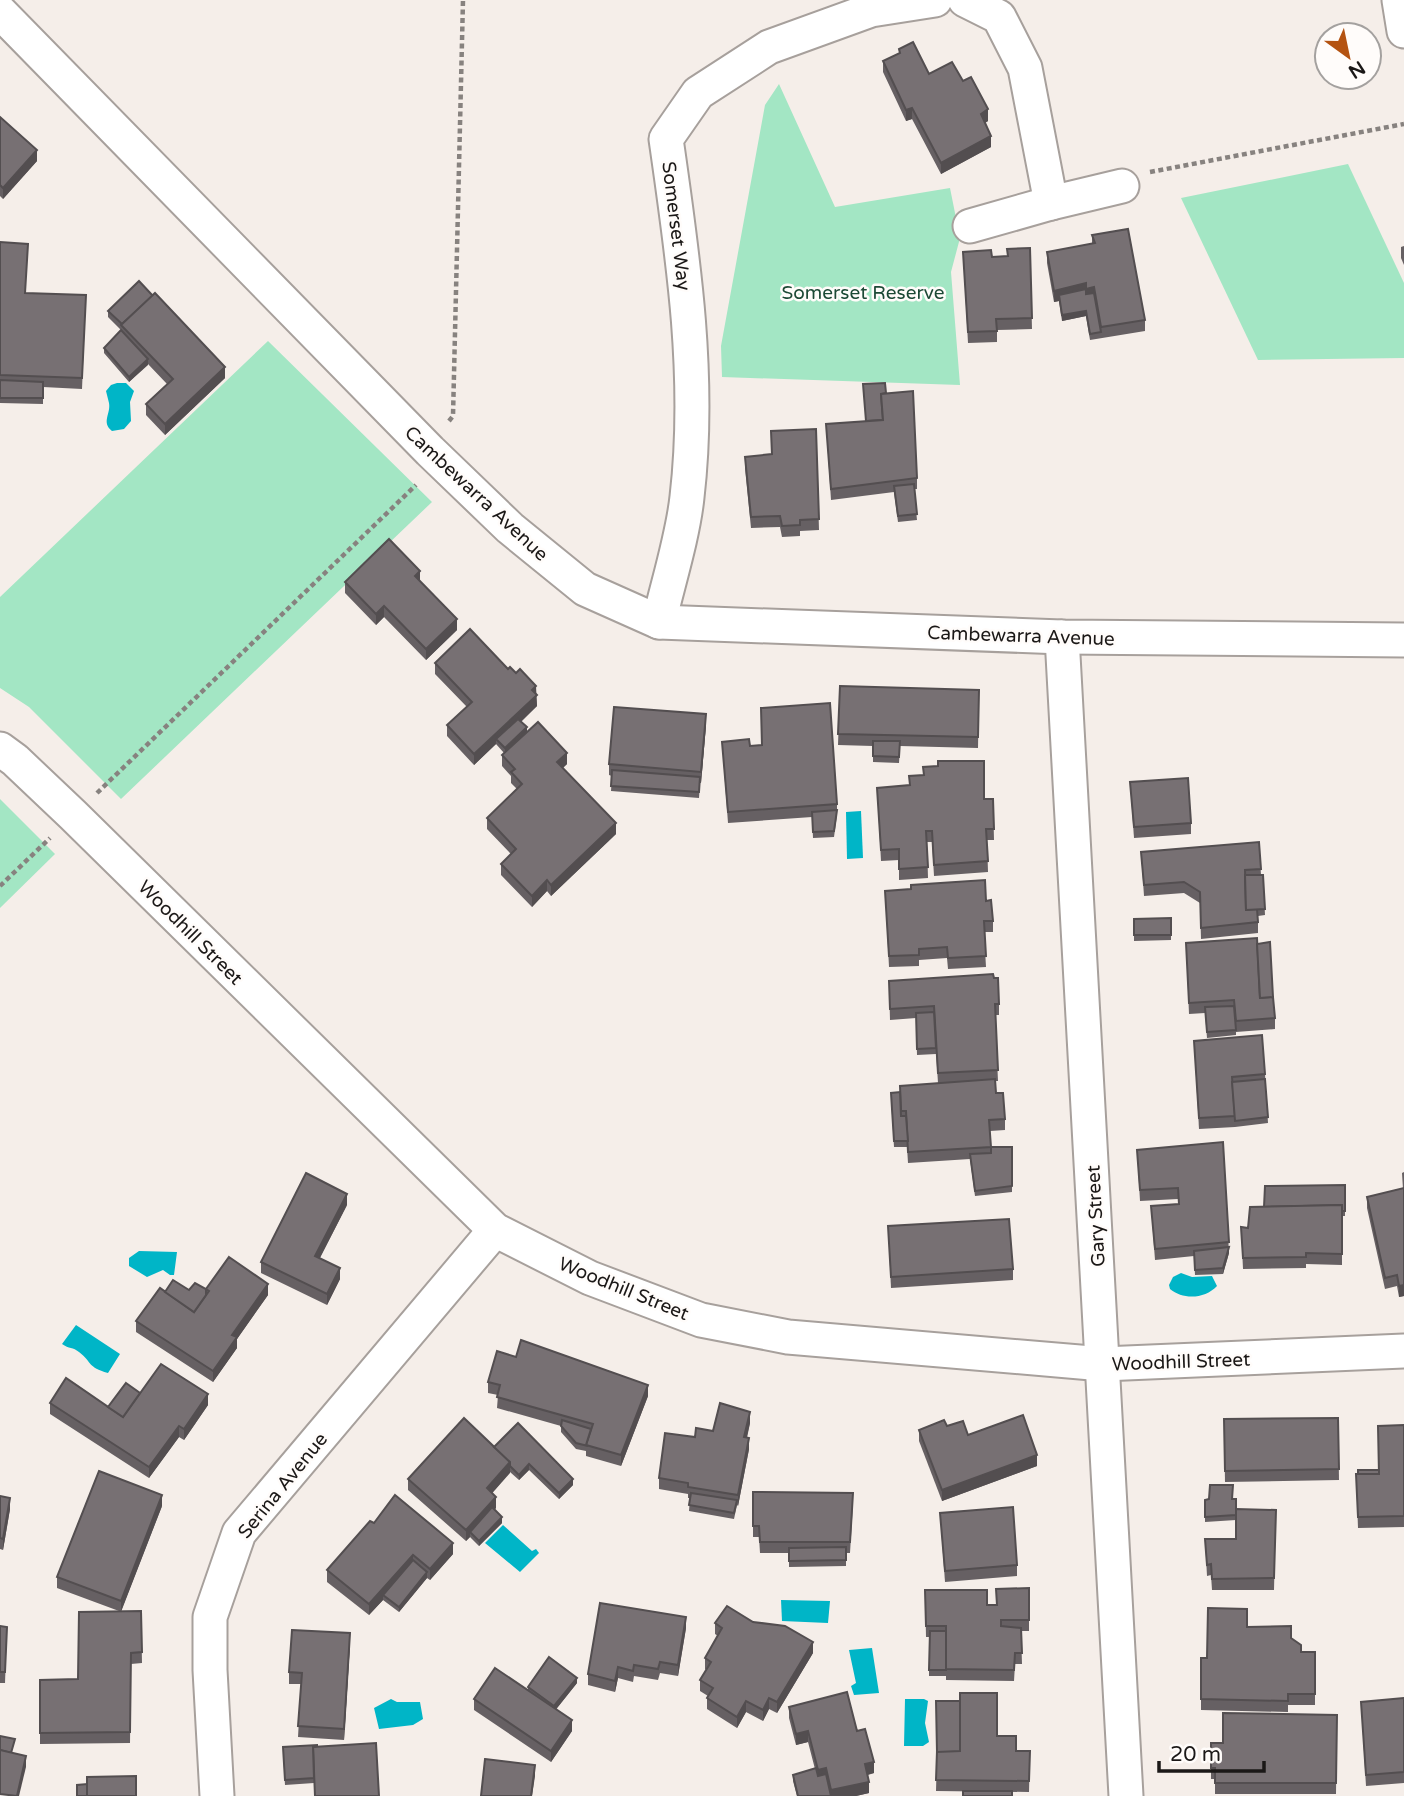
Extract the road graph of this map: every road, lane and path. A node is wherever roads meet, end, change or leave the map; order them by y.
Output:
1 (463, 0) edge
2 (935, 0) edge
3 (965, 0) edge
4 (1399, 0) edge
5 (0, 12) edge
6 (1404, 31) edge
7 (1404, 124) edge
8 (1122, 186) joint
9 (1051, 203) junction
10 (970, 226) dead end
11 (430, 451) junction
12 (659, 622) junction
13 (1062, 637) junction
14 (1404, 640) edge
15 (0, 749) edge
16 (74, 815) junction
17 (0, 886) edge
18 (495, 1230) junction
19 (1404, 1351) edge
20 (1103, 1364) junction
21 (217, 1796) edge
22 (1126, 1796) edge

1 - 11 path
2 - 12 street, Somerset Way
3 - 9 street
4 - 6 street
5 - 11 street, Cambewarra Avenue
7 - 8 path
8 - 9 street
9 - 10 street
11 - 12 street, Cambewarra Avenue
11 - 16 path
12 - 13 street, Cambewarra Avenue
13 - 14 street, Cambewarra Avenue
13 - 20 street, Gary Street
15 - 16 street, Woodhill Street
16 - 17 path
16 - 18 street, Woodhill Street
18 - 20 street, Woodhill Street
18 - 21 street, Serina Avenue
19 - 20 street, Woodhill Street
20 - 22 street, Gary Street

